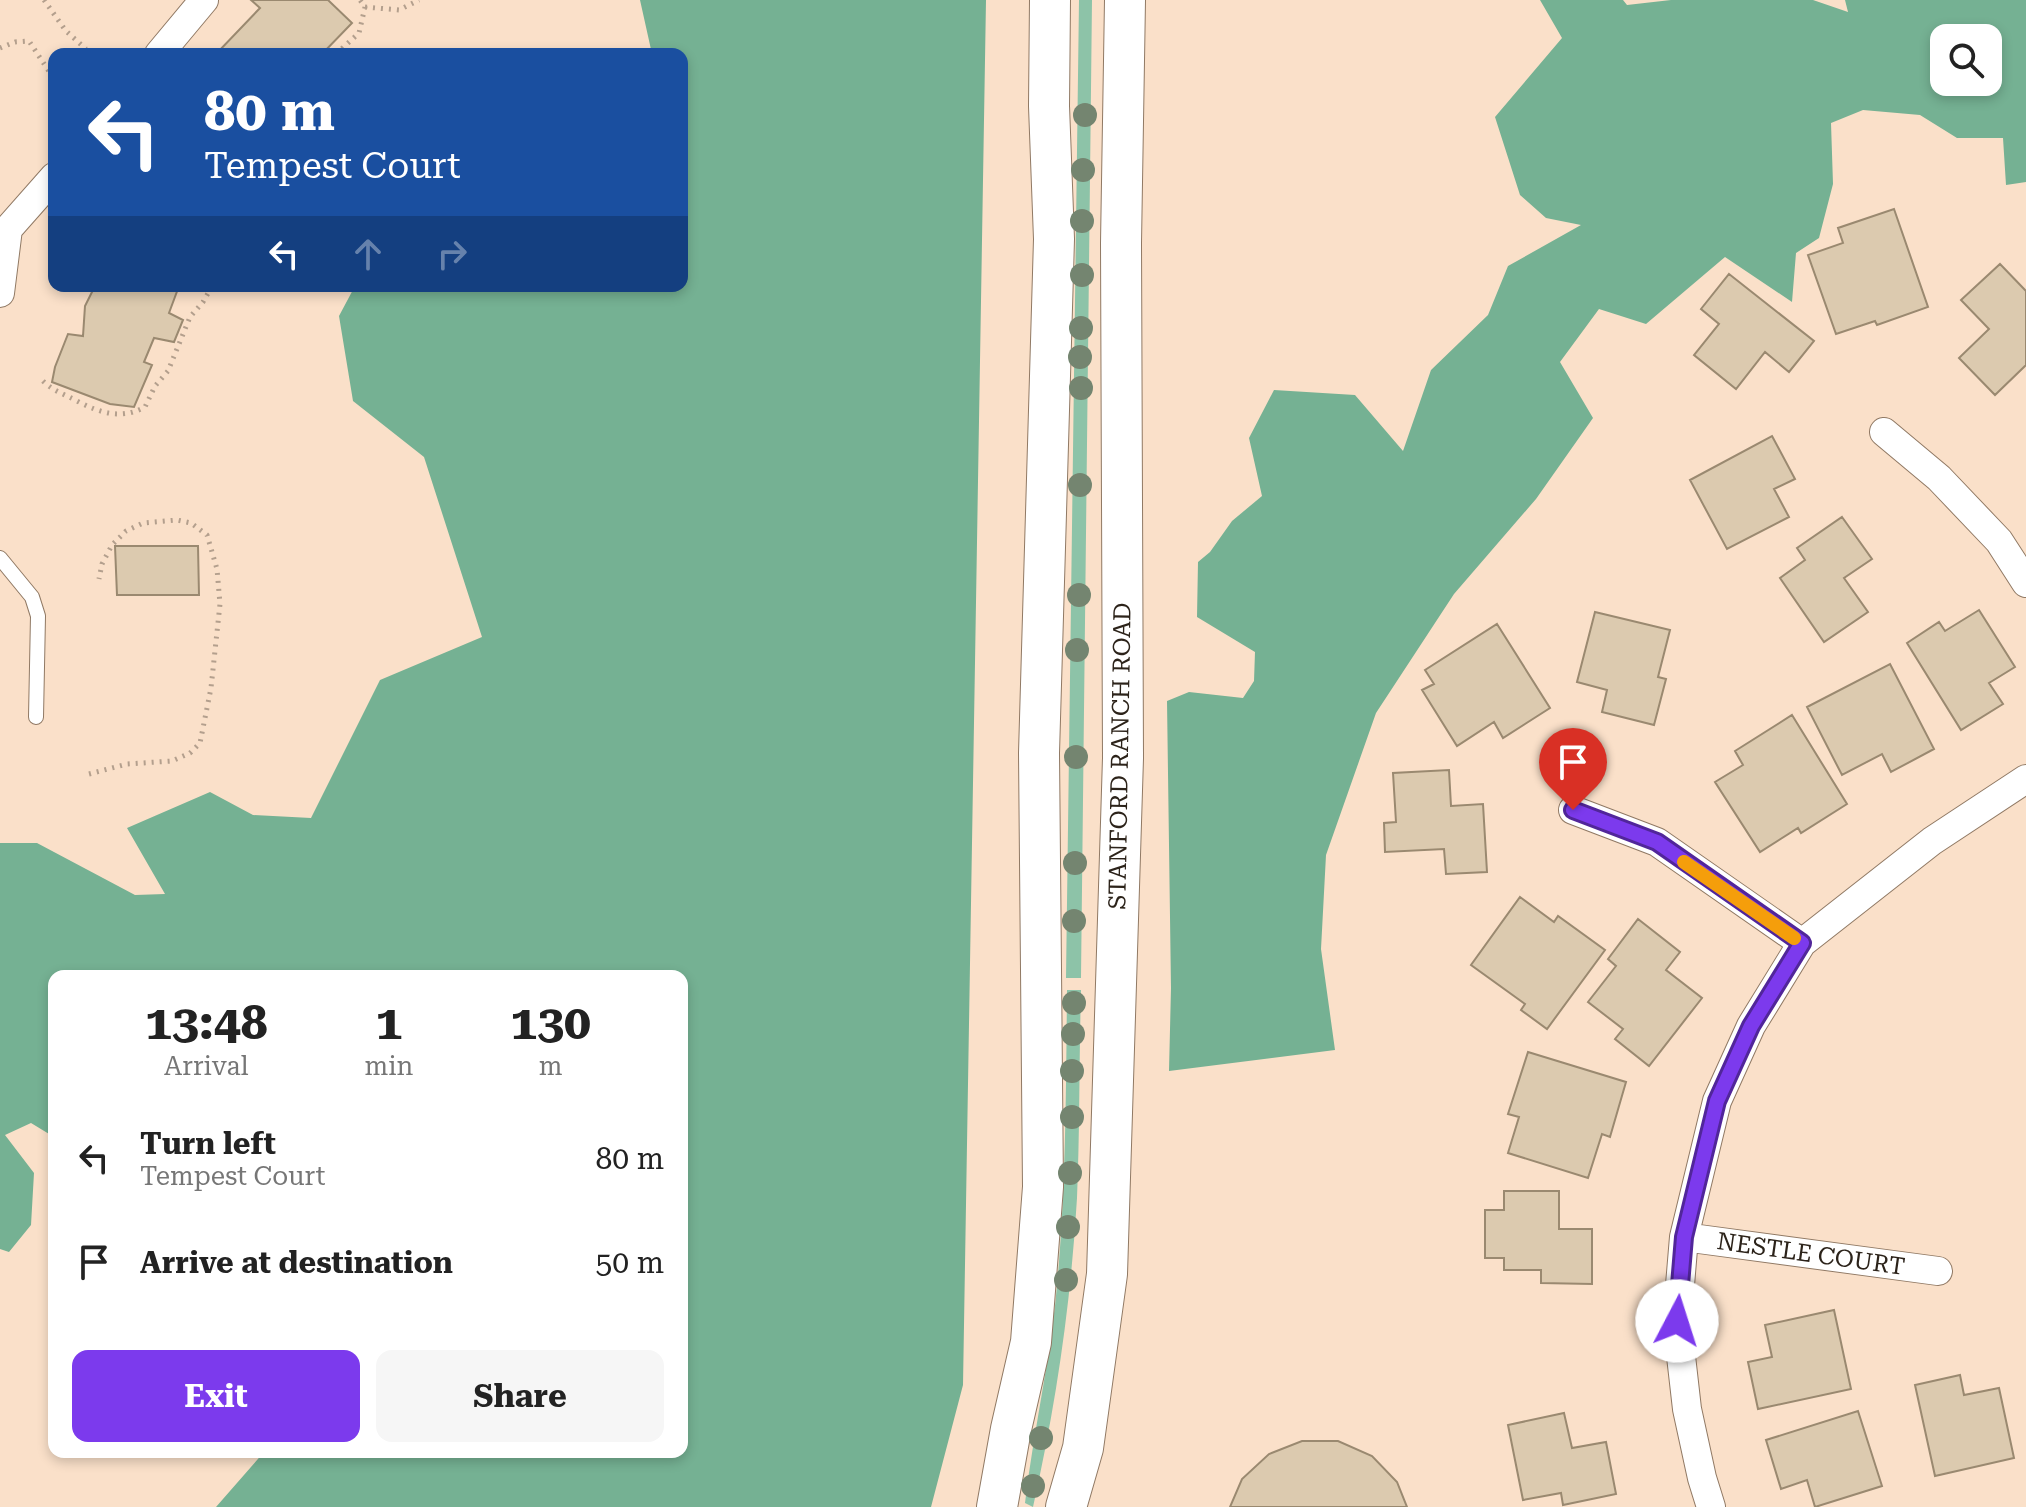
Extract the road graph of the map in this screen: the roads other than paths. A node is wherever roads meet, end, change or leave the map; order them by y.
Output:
1 (204, 0) edge
2 (1050, 0) edge
3 (1125, 0) edge
4 (164, 48) edge
5 (48, 184) edge
6 (0, 293) edge
7 (1884, 432) dead end
8 (0, 558) edge
9 (2026, 583) edge
10 (36, 717) dead end
11 (2026, 779) edge
12 (1573, 810) dead end
13 (1802, 943) junction
14 (1684, 1237) junction
15 (1938, 1271) dead end
16 (997, 1507) edge
17 (1066, 1507) edge
18 (1711, 1507) edge

1 - 4 street
2 - 16 main road
3 - 17 main road, STANFORD RANCH ROAD
5 - 6 street
7 - 9 street
8 - 10 lane
11 - 13 street
12 - 13 street
13 - 14 street
14 - 15 street, NESTLE COURT
14 - 18 street

